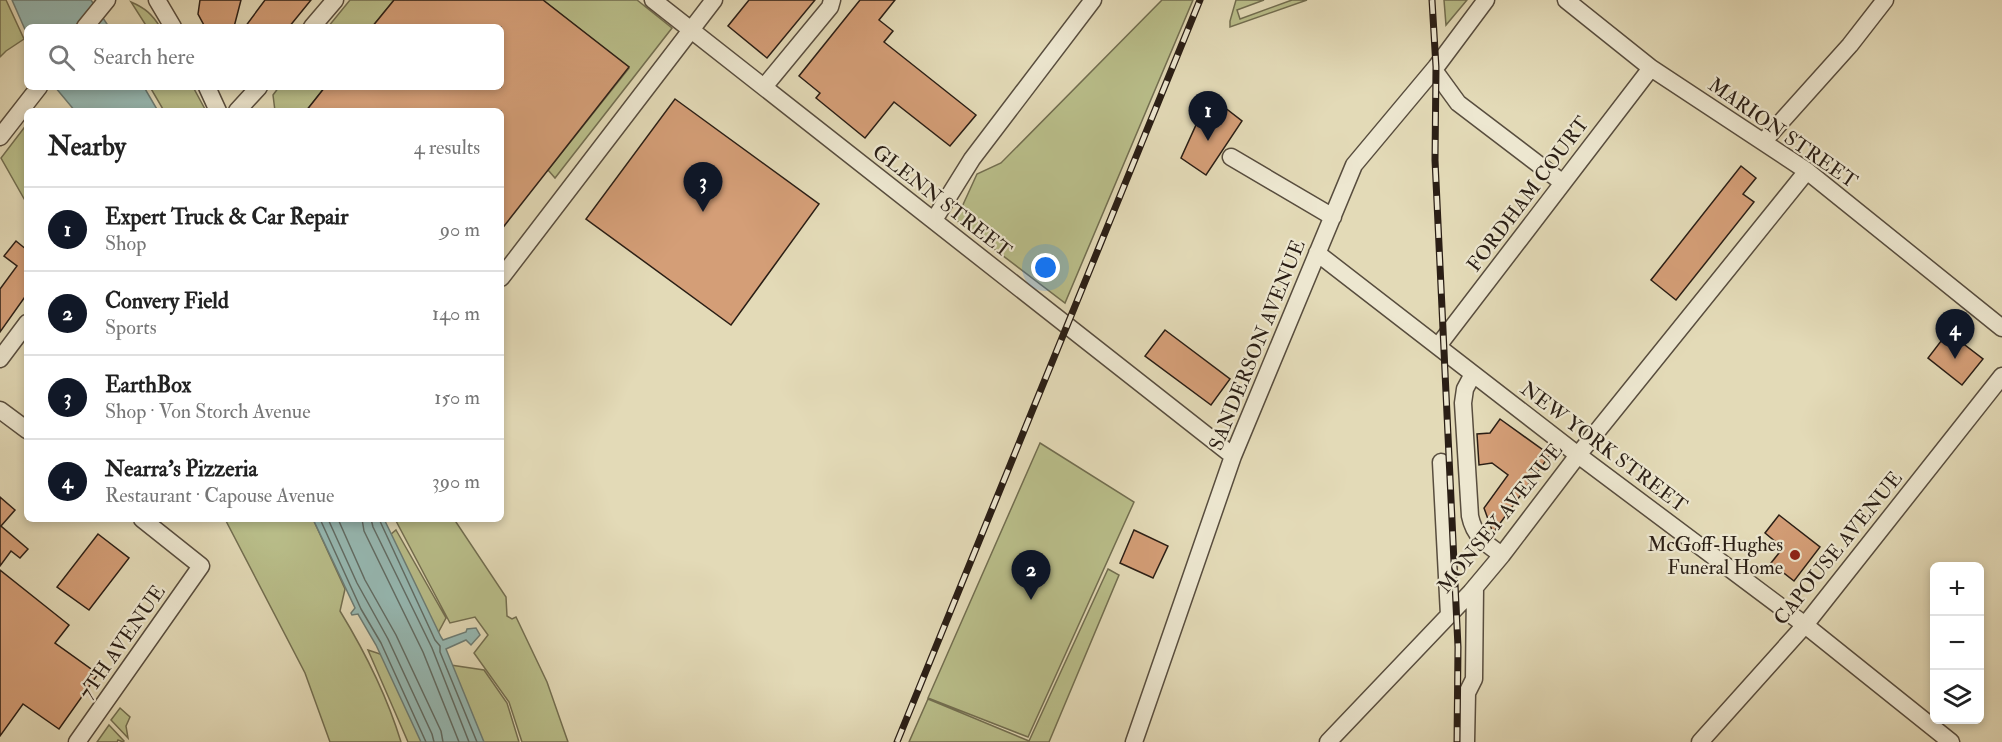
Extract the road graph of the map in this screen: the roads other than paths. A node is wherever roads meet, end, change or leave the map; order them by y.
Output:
1 (107, 0) edge
2 (158, 0) edge
3 (335, 0) edge
4 (653, 0) edge
5 (714, 0) edge
6 (832, 0) edge
7 (1094, 0) edge
8 (1486, 0) edge
9 (1566, 0) edge
10 (1885, 0) edge
11 (87, 24) edge
12 (171, 24) edge
13 (315, 24) edge
14 (692, 28) junction
15 (1651, 68) junction
16 (1434, 70) junction
17 (764, 87) junction
18 (37, 90) edge
19 (208, 90) edge
20 (256, 90) edge
21 (218, 108) edge
22 (240, 108) edge
23 (0, 137) edge
24 (1763, 142) junction
25 (1231, 157) dead end
26 (1807, 171) junction
27 (1563, 183) junction
28 (1333, 217) junction
29 (934, 220) junction
30 (1317, 253) junction
31 (504, 274) edge
32 (2001, 325) edge
33 (24, 327) edge
34 (1438, 346) junction
35 (0, 359) edge
36 (1473, 374) junction
37 (2002, 376) edge
38 (0, 410) edge
39 (24, 428) edge
40 (1578, 455) junction
41 (1233, 456) junction
42 (1441, 462) dead end
43 (146, 522) edge
44 (1502, 555) junction
45 (1474, 587) junction
46 (1449, 615) junction
47 (1804, 625) junction
48 (77, 742) edge
49 (1134, 742) edge
50 (1328, 742) edge
51 (1466, 742) edge
52 (1700, 742) edge
53 (1951, 742) edge

1 - 11 street
2 - 12 street
3 - 13 street
4 - 14 street, GLENN STREET
5 - 14 street
6 - 17 street
7 - 29 street
8 - 16 street, SANDERSON AVENUE
9 - 15 street, MARION STREET
10 - 24 street
14 - 17 street, GLENN STREET
14 - 31 street
15 - 24 street, MARION STREET
15 - 27 street, FORDHAM COURT
16 - 27 street
16 - 28 street, SANDERSON AVENUE
17 - 29 street, GLENN STREET
18 - 23 street
19 - 21 street
20 - 22 street
24 - 26 street, MARION STREET
25 - 28 street
26 - 32 street, MARION STREET
26 - 40 street, MONSEY AVENUE
27 - 34 street, FORDHAM COURT
28 - 30 street, SANDERSON AVENUE
29 - 41 street, GLENN STREET
30 - 34 street, NEW YORK STREET
30 - 41 street, SANDERSON AVENUE
33 - 35 street
34 - 36 street, NEW YORK STREET
36 - 40 street, NEW YORK STREET
36 - 44 street
37 - 47 street, CAPOUSE AVENUE
38 - 39 street
40 - 44 street, MONSEY AVENUE
40 - 47 street, NEW YORK STREET
41 - 49 street, SANDERSON AVENUE
42 - 46 street
43 - 48 street, 7TH AVENUE
44 - 45 street, MONSEY AVENUE
45 - 46 street, MONSEY AVENUE
45 - 51 street
46 - 50 street, MONSEY AVENUE
47 - 52 street, CAPOUSE AVENUE
47 - 53 street, NEW YORK STREET

